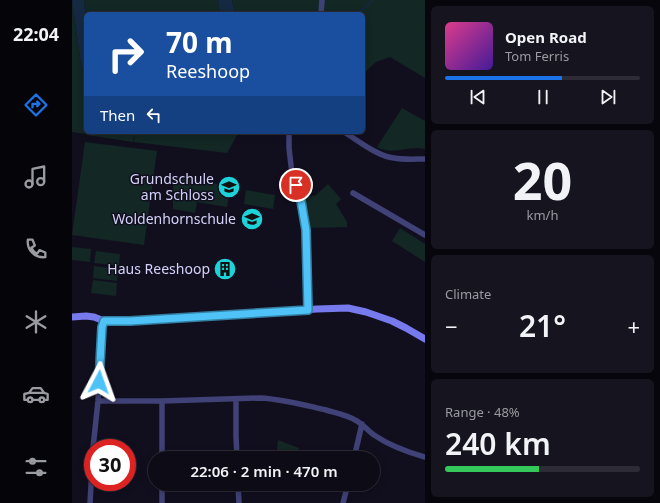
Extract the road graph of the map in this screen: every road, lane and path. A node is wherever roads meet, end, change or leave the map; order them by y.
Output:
1 (322, 2) edge
2 (321, 12) edge
3 (289, 134) edge
4 (347, 134) edge
5 (425, 159) edge
6 (353, 192) dead end
7 (425, 235) edge
8 (308, 310) junction
9 (72, 317) edge
10 (104, 321) junction
11 (425, 339) edge
12 (236, 399) junction
13 (98, 401) junction
14 (162, 401) junction
15 (362, 424) junction
16 (94, 439) edge
17 (162, 451) edge
18 (237, 451) edge
19 (356, 451) edge
20 (425, 457) edge
21 (91, 491) edge
22 (162, 491) edge
23 (238, 491) edge
24 (347, 491) edge
25 (90, 503) edge
26 (162, 503) edge
27 (239, 503) edge
28 (344, 503) edge

1 - 2 street
3 - 8 street
4 - 5 street
6 - 7 street
8 - 10 street
8 - 11 street
9 - 10 street
10 - 13 street
12 - 14 street
12 - 15 street
12 - 18 street
13 - 14 street
13 - 16 street
14 - 17 street
15 - 19 street
15 - 20 street
21 - 25 street
22 - 26 street
23 - 27 street
24 - 28 street

